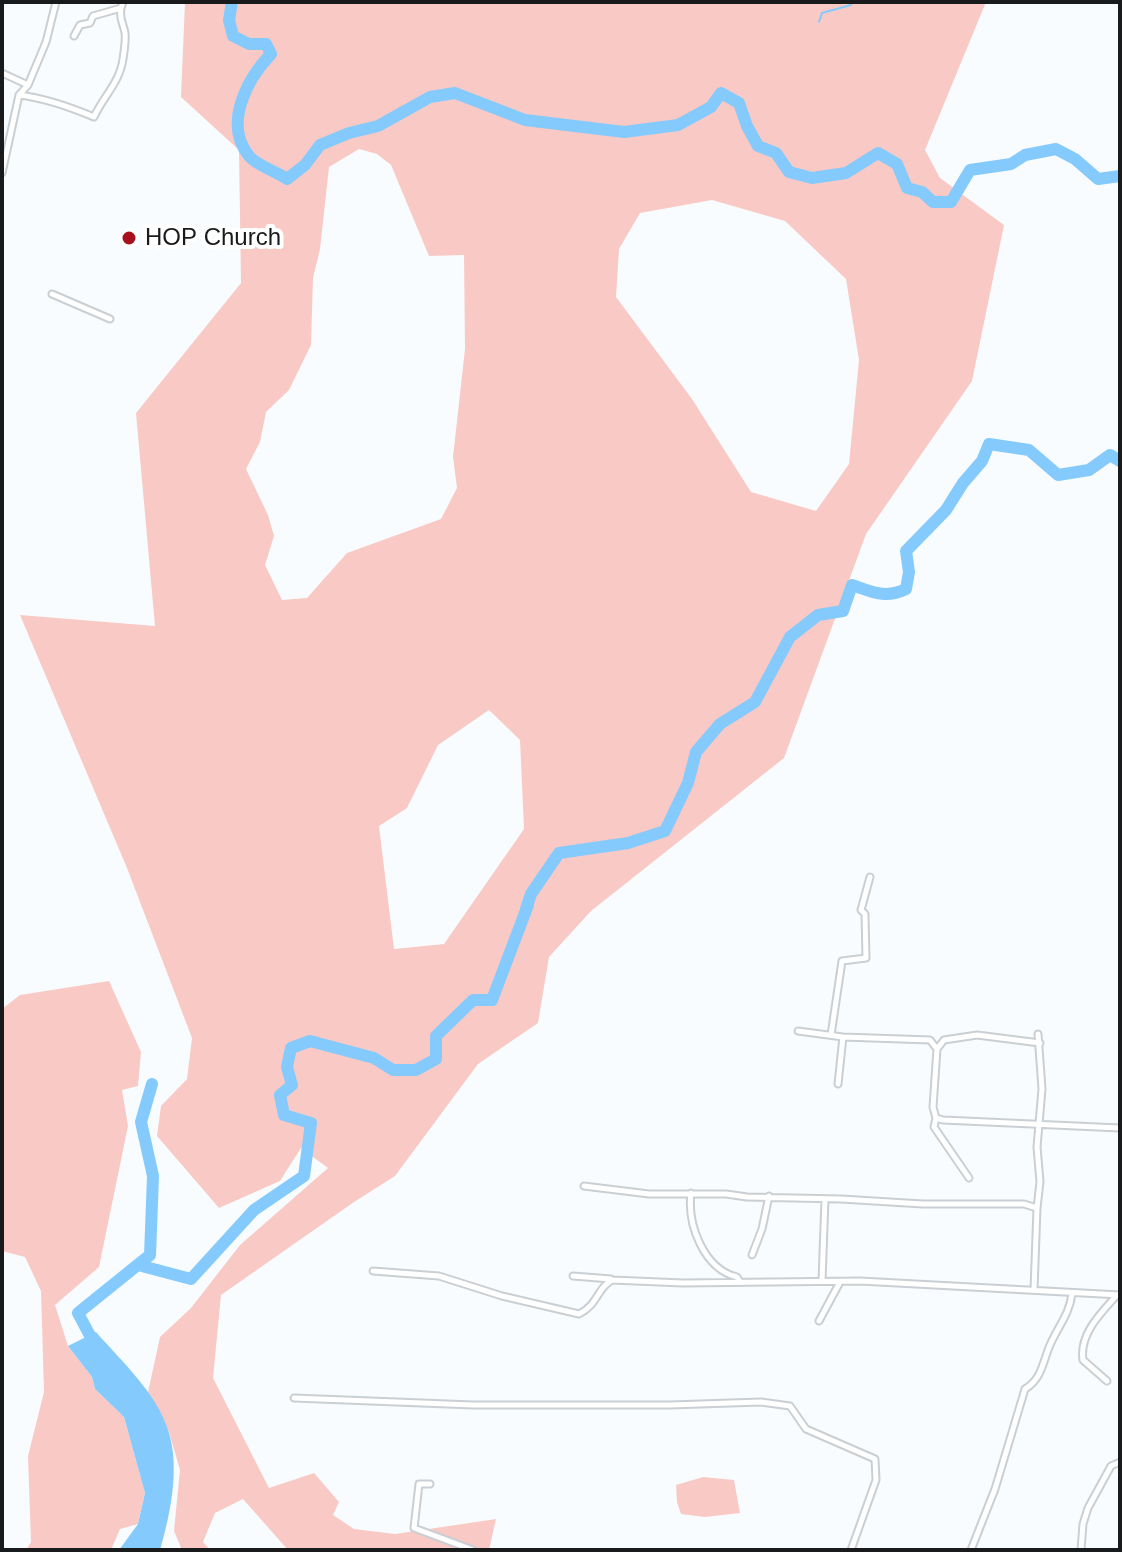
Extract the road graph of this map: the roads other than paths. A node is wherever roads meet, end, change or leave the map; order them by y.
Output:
1 (56, 2) edge
2 (122, 5) edge
3 (74, 36) dead end
4 (2, 73) edge
5 (28, 85) junction
6 (19, 95) junction
7 (2, 173) edge
8 (52, 294) dead end
9 (110, 319) dead end
10 (870, 877) dead end
11 (798, 1031) dead end
12 (1038, 1034) dead end
13 (831, 1035) junction
14 (843, 1037) junction
15 (1040, 1043) junction
16 (937, 1049) junction
17 (838, 1084) dead end
18 (936, 1118) junction
19 (1041, 1123) junction
20 (1120, 1128) edge
21 (969, 1178) dead end
22 (584, 1186) dead end
23 (691, 1193) junction
24 (769, 1196) junction
25 (825, 1198) junction
26 (1037, 1208) junction
27 (752, 1255) dead end
28 (373, 1271) dead end
29 (573, 1276) dead end
30 (612, 1280) junction
31 (822, 1281) junction
32 (840, 1281) junction
33 (740, 1282) junction
34 (1034, 1290) junction
35 (1072, 1293) junction
36 (1119, 1295) edge
37 (819, 1321) dead end
38 (1107, 1381) dead end
39 (294, 1398) dead end
40 (1120, 1462) edge
41 (430, 1484) dead end
42 (473, 1550) edge
43 (851, 1550) edge
44 (971, 1550) edge
45 (1081, 1550) edge

1 - 5 street
2 - 3 street
2 - 6 street
4 - 5 street
5 - 6 street
6 - 7 street
8 - 9 street
10 - 13 street
11 - 13 street
12 - 15 street
13 - 14 street
14 - 16 street
14 - 17 street
15 - 16 street
15 - 19 street
16 - 18 street
18 - 19 street
18 - 21 street
19 - 20 street
19 - 26 street
22 - 23 street
23 - 24 street
23 - 33 street
24 - 25 street
24 - 27 street
25 - 26 street
25 - 31 street
26 - 34 street
28 - 30 street
29 - 30 street
30 - 33 street
31 - 32 street
31 - 33 street
32 - 34 street
32 - 37 street
34 - 35 street
35 - 36 street
35 - 44 street
36 - 38 street
39 - 43 street
40 - 45 street
41 - 42 street

